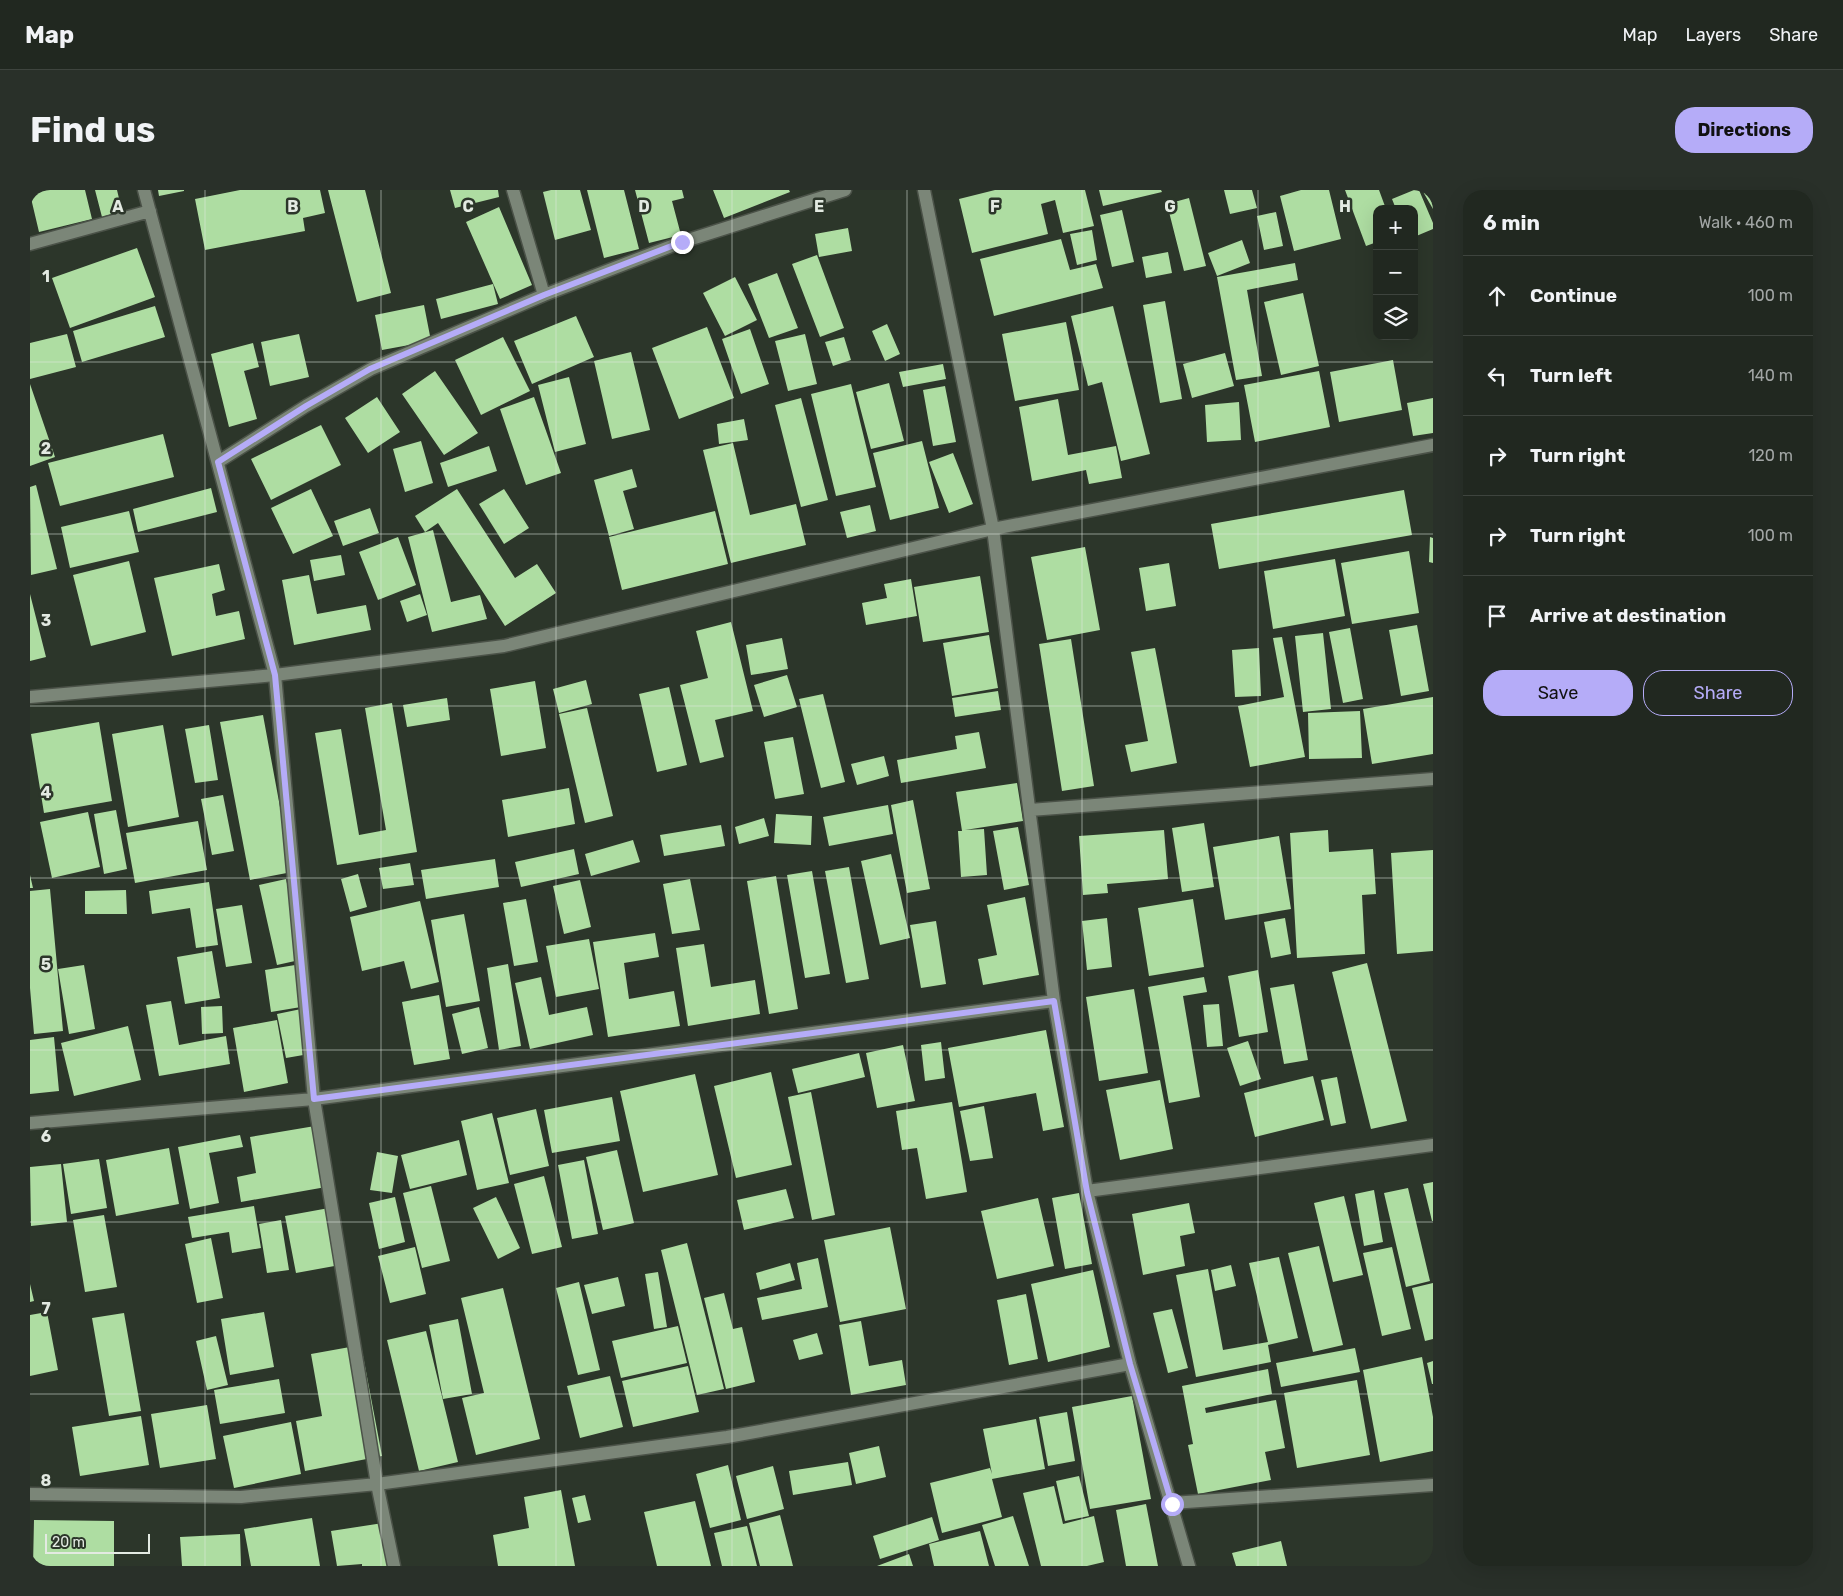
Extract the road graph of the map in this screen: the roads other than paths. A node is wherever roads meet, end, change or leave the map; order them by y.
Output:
1 (144, 190) edge
2 (512, 190) edge
3 (845, 190) edge
4 (924, 190) edge
5 (150, 211) junction
6 (30, 244) edge
7 (544, 295) junction
8 (1433, 445) edge
9 (218, 462) junction
10 (993, 529) junction
11 (275, 675) junction
12 (30, 698) edge
13 (1433, 779) edge
14 (1030, 810) junction
15 (1054, 1001) junction
16 (314, 1099) junction
17 (30, 1123) edge
18 (1433, 1145) edge
19 (1087, 1192) junction
20 (1130, 1364) junction
21 (377, 1484) junction
22 (1433, 1485) edge
23 (30, 1494) edge
24 (1172, 1504) junction
25 (394, 1566) edge
26 (1189, 1566) edge

1 - 5 street
2 - 7 street
3 - 7 street
4 - 10 street
5 - 6 street
5 - 9 street
7 - 9 street
8 - 10 street
9 - 11 street
10 - 11 street
10 - 14 street
11 - 12 street
11 - 16 street
13 - 14 street
14 - 15 street
15 - 16 street
15 - 19 street
16 - 17 street
16 - 21 street
18 - 19 street
19 - 20 street
20 - 21 street
20 - 24 street
21 - 23 street
21 - 25 street
22 - 24 street
24 - 26 street

